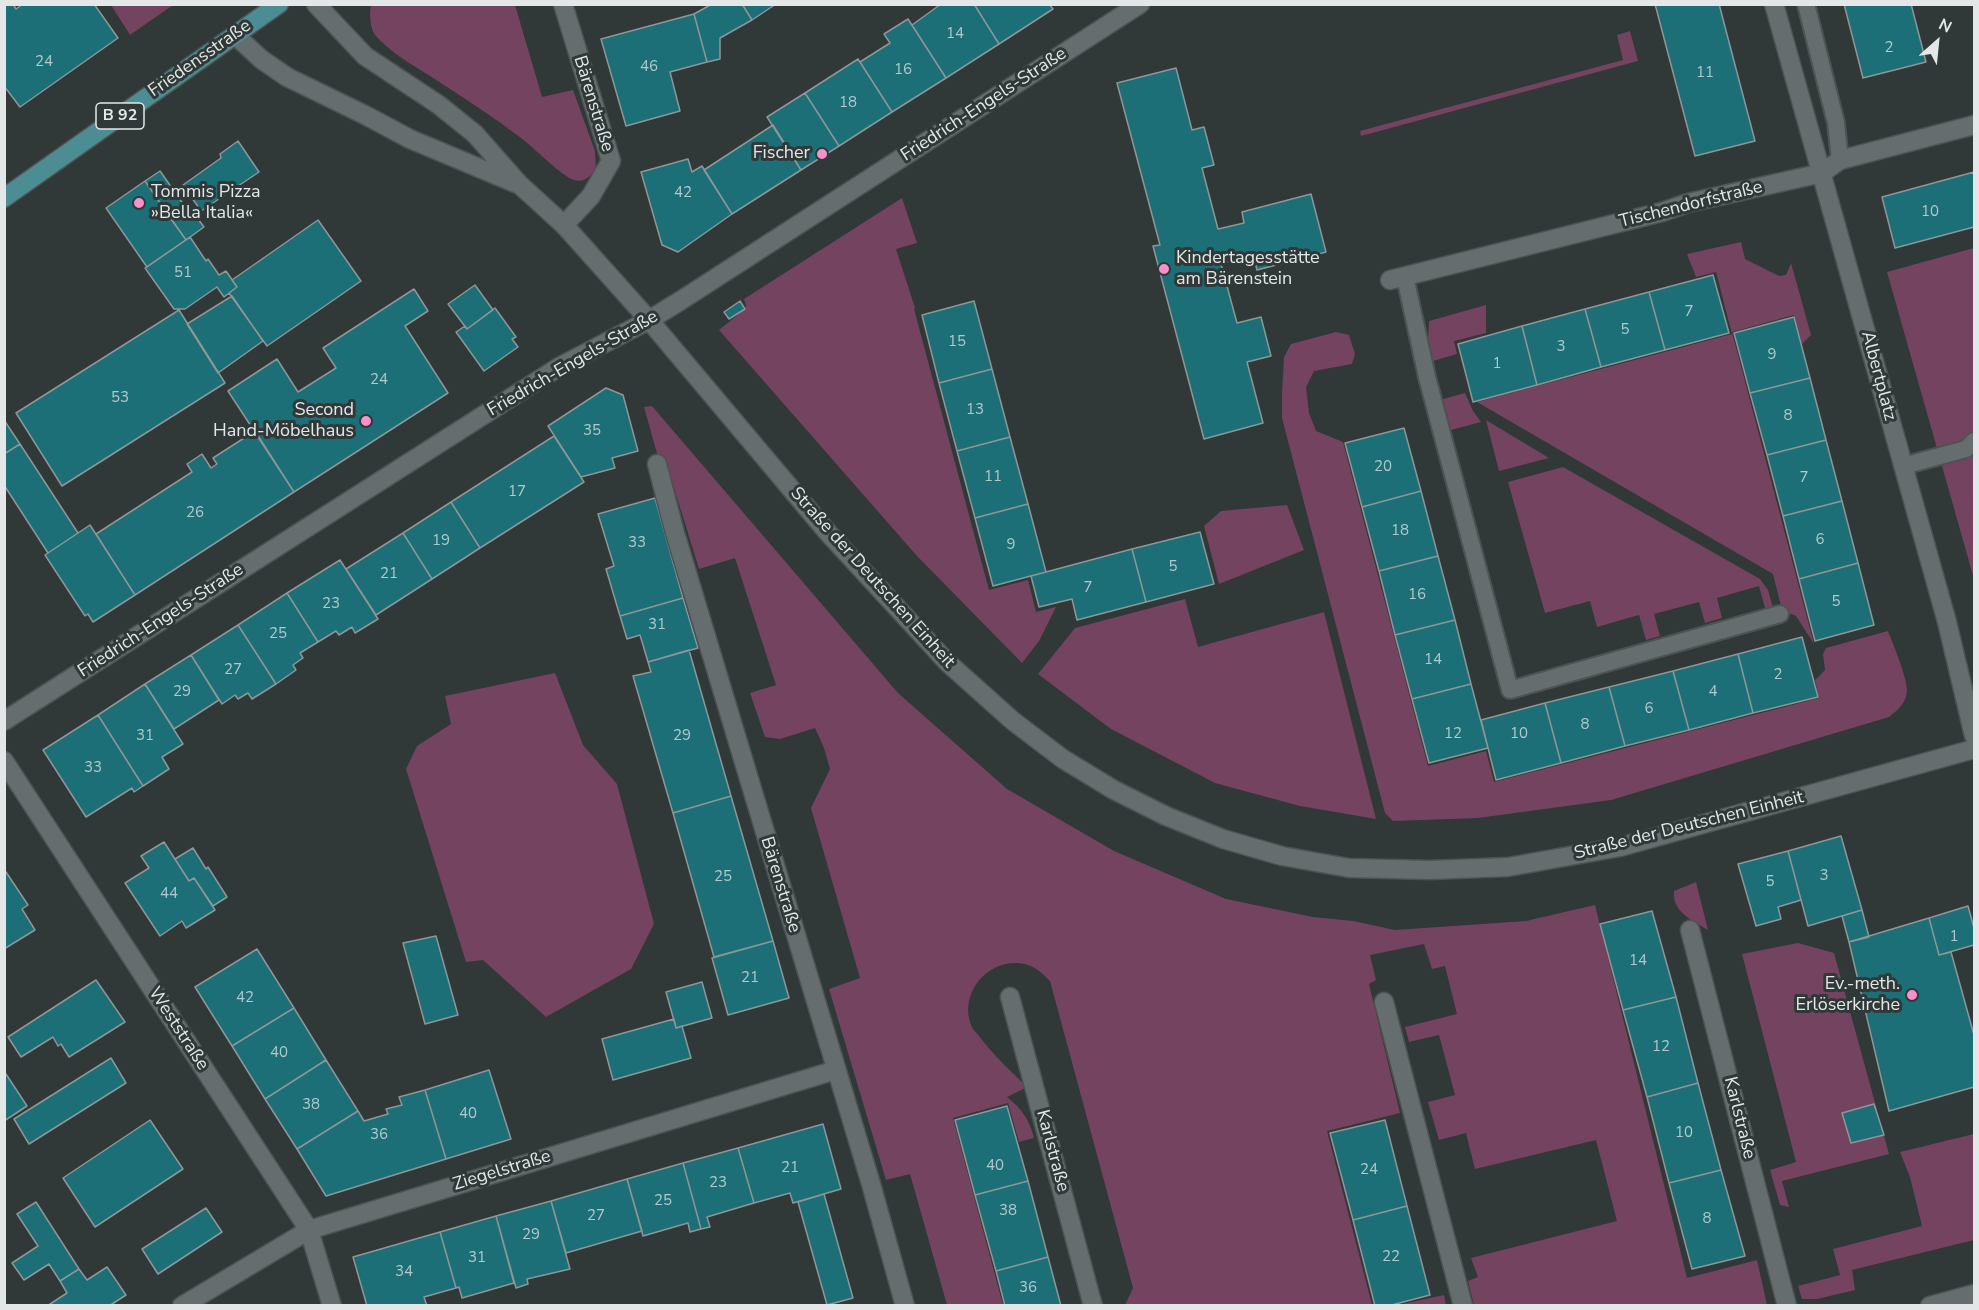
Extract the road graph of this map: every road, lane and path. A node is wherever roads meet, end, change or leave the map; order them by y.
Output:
1 (279, 4) edge
2 (316, 4) edge
3 (563, 4) edge
4 (1140, 4) edge
5 (1774, 4) edge
6 (1806, 4) edge
7 (235, 34) junction
8 (1974, 125) edge
9 (1840, 160) junction
10 (1822, 173) junction
11 (519, 184) junction
12 (4, 198) edge
13 (564, 225) junction
14 (1397, 278) joint
15 (649, 320) junction
16 (1974, 441) edge
17 (657, 464) dead end
18 (1902, 466) junction
19 (1780, 614) dead end
20 (4, 721) edge
21 (1974, 735) edge
22 (1974, 749) edge
23 (4, 762) edge
24 (1690, 930) dead end
25 (1010, 997) dead end
26 (1384, 1002) dead end
27 (836, 1070) junction
28 (309, 1230) junction
29 (1974, 1294) edge
30 (182, 1305) edge
31 (332, 1305) edge
32 (905, 1305) edge
33 (1093, 1305) edge
34 (1463, 1305) edge
35 (1787, 1305) edge
36 (1930, 1305) edge

1 - 7 main road, Friedensstraße / B 92
2 - 11 street, Straße der Deutschen Einheit
3 - 13 street, Bärenstraße
4 - 15 street, Friedrich-Engels-Straße
5 - 10 street
6 - 9 lane
7 - 11 street, Straße der Deutschen Einheit
7 - 12 main road, Friedensstraße / B 92
8 - 9 street
9 - 10 street
10 - 14 street, Tischendorfstraße
10 - 18 street, Albertplatz
11 - 13 street, Straße der Deutschen Einheit
13 - 15 street, Straße der Deutschen Einheit
14 - 19 lane
15 - 20 street, Friedrich-Engels-Straße
15 - 22 street, Straße der Deutschen Einheit
16 - 18 lane
17 - 27 street, Bärenstraße
18 - 21 street, Albertplatz
23 - 28 street, Weststraße
24 - 35 street, Karlstraße
25 - 33 street, Karlstraße
26 - 34 street
27 - 28 street, Ziegelstraße
27 - 32 street, Bärenstraße
28 - 30 street, Ziegelstraße
28 - 31 street, Weststraße
29 - 36 street

